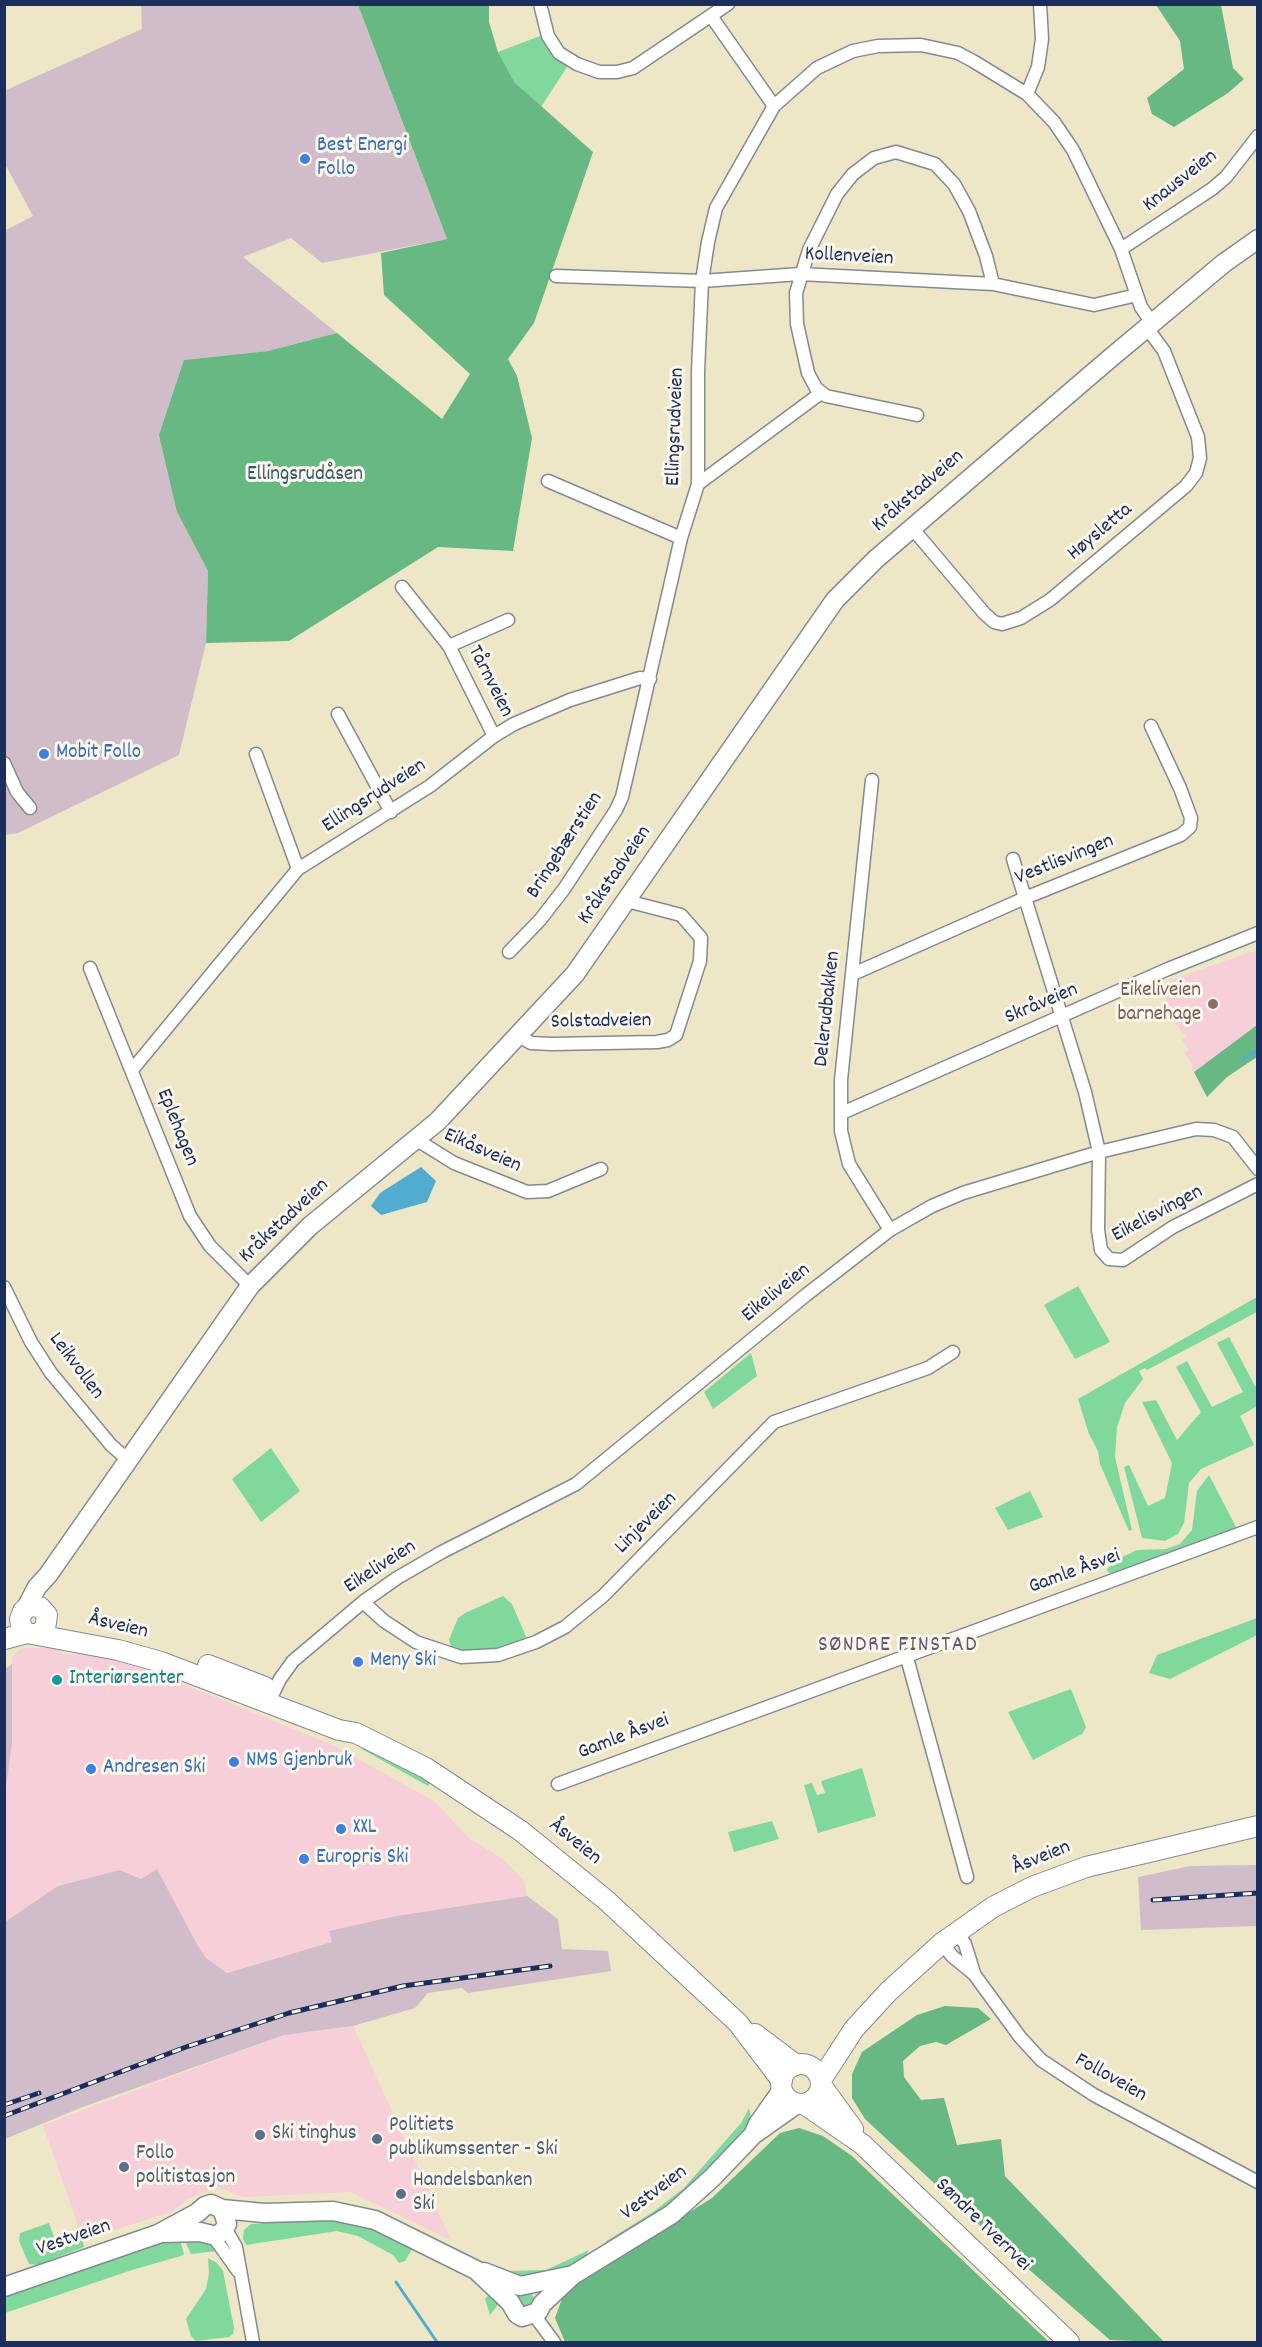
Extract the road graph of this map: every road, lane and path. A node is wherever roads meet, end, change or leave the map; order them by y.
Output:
1 (540, 4) edge
2 (728, 4) edge
3 (1040, 4) edge
4 (711, 16) junction
5 (1027, 94) junction
6 (774, 106) junction
7 (1257, 136) edge
8 (1257, 239) edge
9 (1121, 249) junction
10 (800, 274) junction
11 (556, 276) dead end
12 (702, 281) junction
13 (993, 284) junction
14 (1137, 295) junction
15 (1150, 326) junction
16 (821, 393) junction
17 (917, 415) dead end
18 (548, 481) dead end
19 (698, 484) junction
20 (912, 528) junction
21 (681, 538) junction
22 (402, 587) dead end
23 (508, 620) dead end
24 (449, 646) junction
25 (650, 679) junction
26 (338, 714) dead end
27 (1151, 726) dead end
28 (494, 736) junction
29 (256, 754) dead end
30 (4, 762) edge
31 (872, 780) dead end
32 (30, 808) dead end
33 (391, 812) junction
34 (1013, 859) dead end
35 (298, 868) junction
36 (1025, 898) junction
37 (627, 901) junction
38 (1257, 933) edge
39 (509, 952) dead end
40 (90, 968) dead end
41 (852, 974) junction
42 (1062, 1018) junction
43 (519, 1036) junction
44 (132, 1070) junction
45 (842, 1113) junction
46 (417, 1140) junction
47 (1099, 1152) junction
48 (601, 1169) dead end
49 (1257, 1169) edge
50 (1257, 1184) edge
51 (890, 1230) junction
52 (250, 1286) junction
53 (4, 1287) edge
54 (953, 1352) dead end
55 (128, 1460) junction
56 (1257, 1527) edge
57 (363, 1602) junction
58 (30, 1620) edge
59 (4, 1639) edge
60 (907, 1658) junction
61 (271, 1696) junction
62 (558, 1784) dead end
63 (1257, 1826) edge
64 (967, 1877) dead end
65 (950, 1938) junction
66 (975, 1974) junction
67 (738, 2023) junction
68 (854, 2029) junction
69 (801, 2065) junction
70 (821, 2082) junction
71 (782, 2086) junction
72 (801, 2104) junction
73 (753, 2135) junction
74 (862, 2144) junction
75 (1257, 2182) edge
76 (197, 2213) junction
77 (217, 2226) junction
78 (158, 2234) junction
79 (573, 2275) junction
80 (4, 2287) edge
81 (520, 2291) junction
82 (538, 2309) junction
83 (253, 2343) edge
84 (554, 2343) edge
85 (1069, 2343) edge

1 - 4 street
2 - 4 street
3 - 5 street
4 - 6 street
5 - 6 street, Ellingsrudveien
5 - 9 street, Ellingsrudveien
6 - 12 street, Ellingsrudveien
7 - 9 street, Knausveien
8 - 15 main road, Kråkstadveien
9 - 14 street, Ellingsrudveien
10 - 12 street, Kollenveien
10 - 13 street, Kollenveien
10 - 13 street
10 - 16 street
11 - 12 street, Kollenveien
12 - 19 street, Ellingsrudveien
13 - 14 street, Kollenveien
14 - 15 street, Ellingsrudveien
15 - 20 main road, Kråkstadveien
15 - 20 street, Høysletta
16 - 17 street
16 - 19 street
18 - 21 street
19 - 21 street, Ellingsrudveien
20 - 37 main road, Kråkstadveien
21 - 25 street, Ellingsrudveien
22 - 24 street, Tårnveien
23 - 24 street, Tårnveien
24 - 28 street, Tårnveien
25 - 28 street, Ellingsrudveien
25 - 39 street, Bringebærstien
26 - 33 street
27 - 36 street, Vestlisvingen
28 - 33 street, Ellingsrudveien
29 - 35 street
30 - 32 street
31 - 41 street, Delerudbakken
33 - 35 street, Ellingsrudveien
34 - 36 street
35 - 44 street, Ellingsrudveien
36 - 41 street, Vestlisvingen
36 - 42 street
37 - 43 main road, Kråkstadveien
37 - 43 street, Solstadveien
38 - 42 street, Skråveien
40 - 44 street, Eplehagen
41 - 45 street, Delerudbakken
42 - 45 street, Skråveien
42 - 47 street
43 - 46 main road, Kråkstadveien
44 - 52 street, Eplehagen
45 - 51 street, Delerudbakken
46 - 48 street, Eikåsveien
46 - 52 main road, Kråkstadveien
47 - 49 street
47 - 50 street, Eikelisvingen
47 - 51 street, Eikeliveien
51 - 57 street, Eikeliveien
52 - 55 main road, Kråkstadveien
53 - 55 street, Leikvollen
54 - 57 street, Linjeveien
55 - 58 main road, Kråkstadveien
56 - 60 street, Gamle Åsvei
57 - 61 street, Eikeliveien
58 - 59 main road
58 - 61 main road, Åsveien
60 - 62 street, Gamle Åsvei
60 - 64 street
61 - 67 main road, Åsveien
63 - 65 main road, Åsveien
65 - 66 street, Folloveien
65 - 66 street, Folloveien
65 - 68 main road, Åsveien
66 - 75 street, Folloveien
67 - 69 main road, Åsveien
67 - 71 main road, Åsveien
68 - 69 main road, Åsveien
68 - 70 main road, Åsveien
69 - 70 main road
69 - 71 main road
70 - 72 main road
70 - 74 main road, Søndre Tverrvei
71 - 72 main road
71 - 73 main road, Vestveien
72 - 73 main road, Vestveien
72 - 74 main road, Søndre Tverrvei
73 - 79 main road, Vestveien
74 - 85 main road, Søndre Tverrvei
76 - 77 main road
76 - 77 main road, Vestveien
76 - 78 main road, Vestveien
77 - 78 main road, Vestveien
77 - 81 main road, Vestveien
77 - 83 street
78 - 80 main road, Vestveien
79 - 81 main road, Vestveien
79 - 82 main road, Vestveien
81 - 82 main road, Vestveien
81 - 82 main road, Vestveien
82 - 84 street

